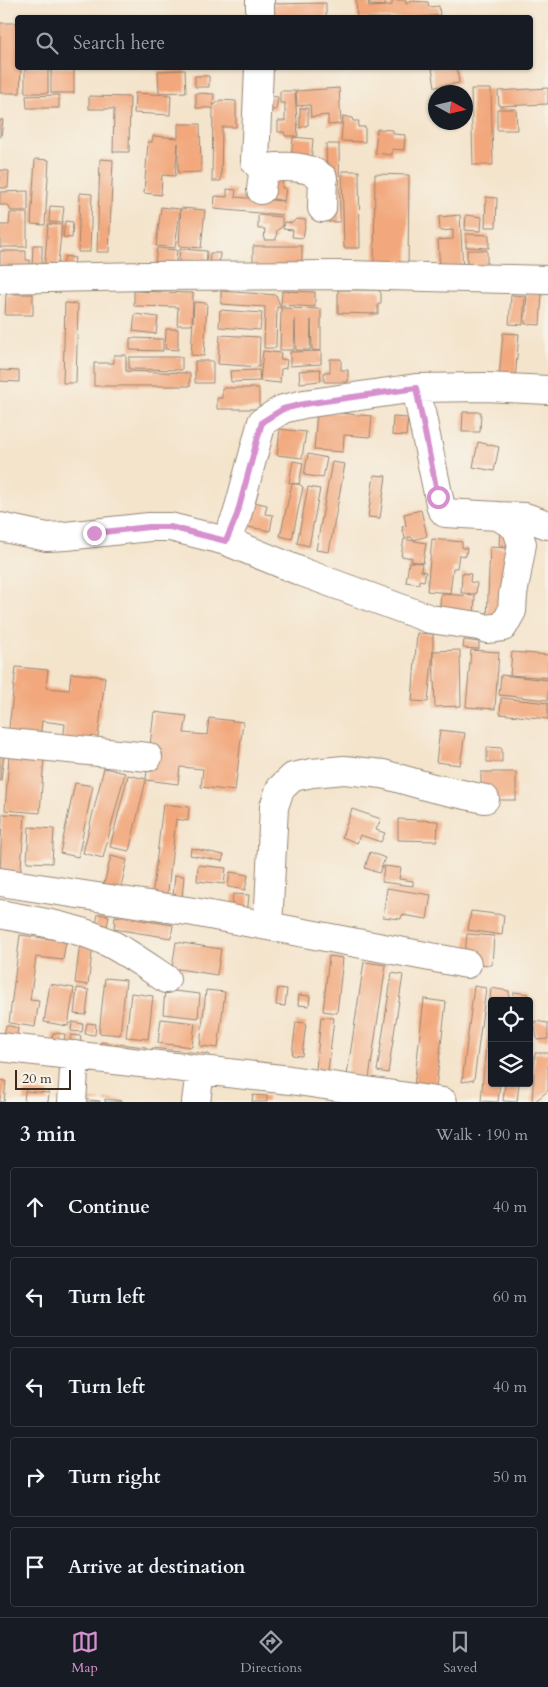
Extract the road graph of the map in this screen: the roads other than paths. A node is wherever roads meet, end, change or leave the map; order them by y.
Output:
1 (260, 0) edge
2 (260, 15) edge
3 (259, 70) edge
4 (322, 208) dead end
5 (0, 280) edge
6 (548, 280) edge
7 (416, 388) junction
8 (548, 390) edge
9 (498, 516) junction
10 (548, 525) edge
11 (0, 527) edge
12 (226, 541) junction
13 (0, 742) edge
14 (148, 757) dead end
15 (485, 799) dead end
16 (0, 882) edge
17 (31, 886) junction
18 (0, 905) edge
19 (0, 914) edge
20 (268, 926) junction
21 (466, 964) dead end
22 (166, 979) dead end
23 (0, 1047) edge
24 (75, 1055) junction
25 (200, 1070) junction
26 (72, 1102) edge
27 (196, 1102) edge
28 (443, 1102) edge

1 - 2 street
3 - 4 street
5 - 6 street
7 - 8 street
7 - 9 street
7 - 12 street
9 - 10 street
9 - 12 street
11 - 12 street
13 - 14 street
15 - 20 street
16 - 17 street
17 - 18 street
17 - 20 street
19 - 22 street
20 - 21 street
23 - 24 street
24 - 25 street
24 - 26 street
25 - 27 street
25 - 28 street

